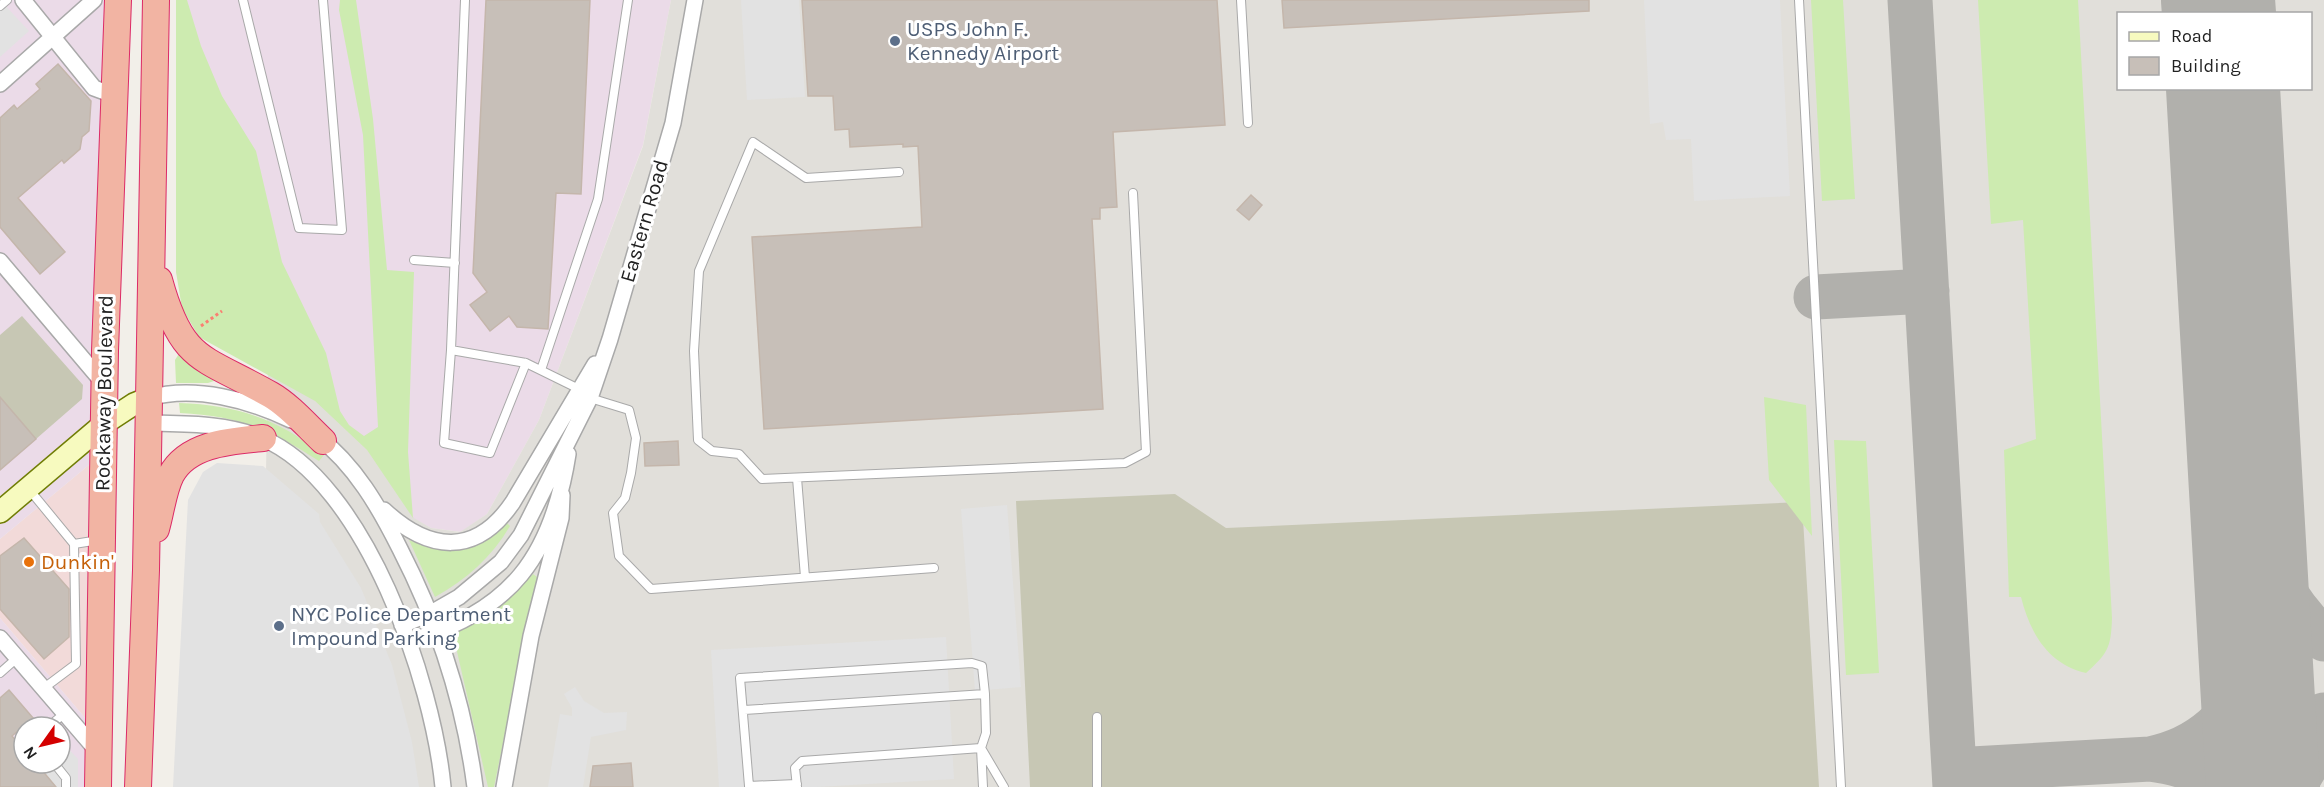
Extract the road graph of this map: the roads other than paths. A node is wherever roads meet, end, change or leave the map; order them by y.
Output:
1 (7, 0) edge
2 (23, 0) edge
3 (94, 0) edge
4 (118, 0) edge
5 (156, 0) edge
6 (243, 0) edge
7 (323, 0) edge
8 (465, 0) edge
9 (628, 0) edge
10 (696, 0) edge
11 (1241, 0) edge
12 (1799, 0) edge
13 (0, 6) edge
14 (52, 36) junction
15 (0, 84) edge
16 (113, 95) junction
17 (1248, 123) dead end
18 (898, 172) dead end
19 (1133, 193) dead end
20 (152, 252) junction
21 (414, 260) dead end
22 (0, 261) edge
23 (455, 263) junction
24 (451, 350) junction
25 (526, 363) junction
26 (541, 370) junction
27 (105, 385) junction
28 (585, 394) junction
29 (149, 398) junction
30 (105, 423) junction
31 (149, 423) junction
32 (571, 436) junction
33 (263, 438) junction
34 (323, 441) junction
35 (797, 478) junction
36 (28, 488) junction
37 (562, 495) junction
38 (373, 500) junction
39 (0, 512) edge
40 (101, 540) junction
41 (74, 544) junction
42 (934, 568) dead end
43 (146, 570) junction
44 (805, 577) junction
45 (431, 613) junction
46 (402, 625) junction
47 (438, 631) junction
48 (0, 638) edge
49 (409, 641) junction
50 (17, 658) junction
51 (0, 673) edge
52 (44, 688) junction
53 (985, 694) junction
54 (744, 710) junction
55 (65, 713) junction
56 (63, 715) edge
57 (1097, 717) dead end
58 (981, 748) junction
59 (99, 752) junction
60 (797, 785) edge
61 (98, 787) edge
62 (138, 787) edge
63 (443, 787) edge
64 (475, 787) edge
65 (504, 787) edge
66 (983, 787) edge
67 (1004, 787) edge
68 (1097, 787) edge
69 (1841, 787) edge

1 - 13 lane
2 - 14 street
3 - 14 street
4 - 16 highway, Rockaway Boulevard
5 - 20 highway
6 - 7 lane
8 - 23 lane
9 - 26 lane
10 - 28 street, Eastern Road
11 - 17 lane
12 - 69 lane
14 - 15 street
14 - 16 street
16 - 27 highway, Rockaway Boulevard
18 - 35 lane
19 - 35 lane
20 - 29 highway
20 - 34 highway
21 - 23 lane
22 - 27 street
23 - 24 lane
24 - 25 lane
24 - 25 lane
25 - 26 lane
26 - 28 lane
27 - 30 highway, Rockaway Boulevard
28 - 32 street, Eastern Road
28 - 38 street
28 - 44 lane
29 - 30 main road
29 - 31 highway
29 - 34 street
30 - 31 main road
30 - 36 main road
30 - 40 highway, Rockaway Boulevard
31 - 33 street
31 - 43 highway
32 - 37 street, Eastern Road
32 - 45 street, Eastern Road
33 - 43 highway
33 - 46 street
34 - 38 street
35 - 44 lane
36 - 39 main road
36 - 41 lane
37 - 47 street, Eastern Road
37 - 65 street
38 - 45 street
40 - 41 lane
40 - 59 highway, Rockaway Boulevard
41 - 52 lane
42 - 44 lane
43 - 62 highway
45 - 46 street, Eastern Road
45 - 47 street
46 - 49 street
47 - 49 street, Eastern Road
47 - 64 street
48 - 50 street
49 - 63 street
50 - 51 lane
50 - 52 street
52 - 55 street
53 - 54 lane
53 - 54 lane
53 - 58 lane
54 - 60 lane
55 - 56 lane
55 - 59 street
57 - 68 lane
58 - 60 lane
58 - 66 lane
58 - 67 lane
59 - 61 highway, Rockaway Boulevard

